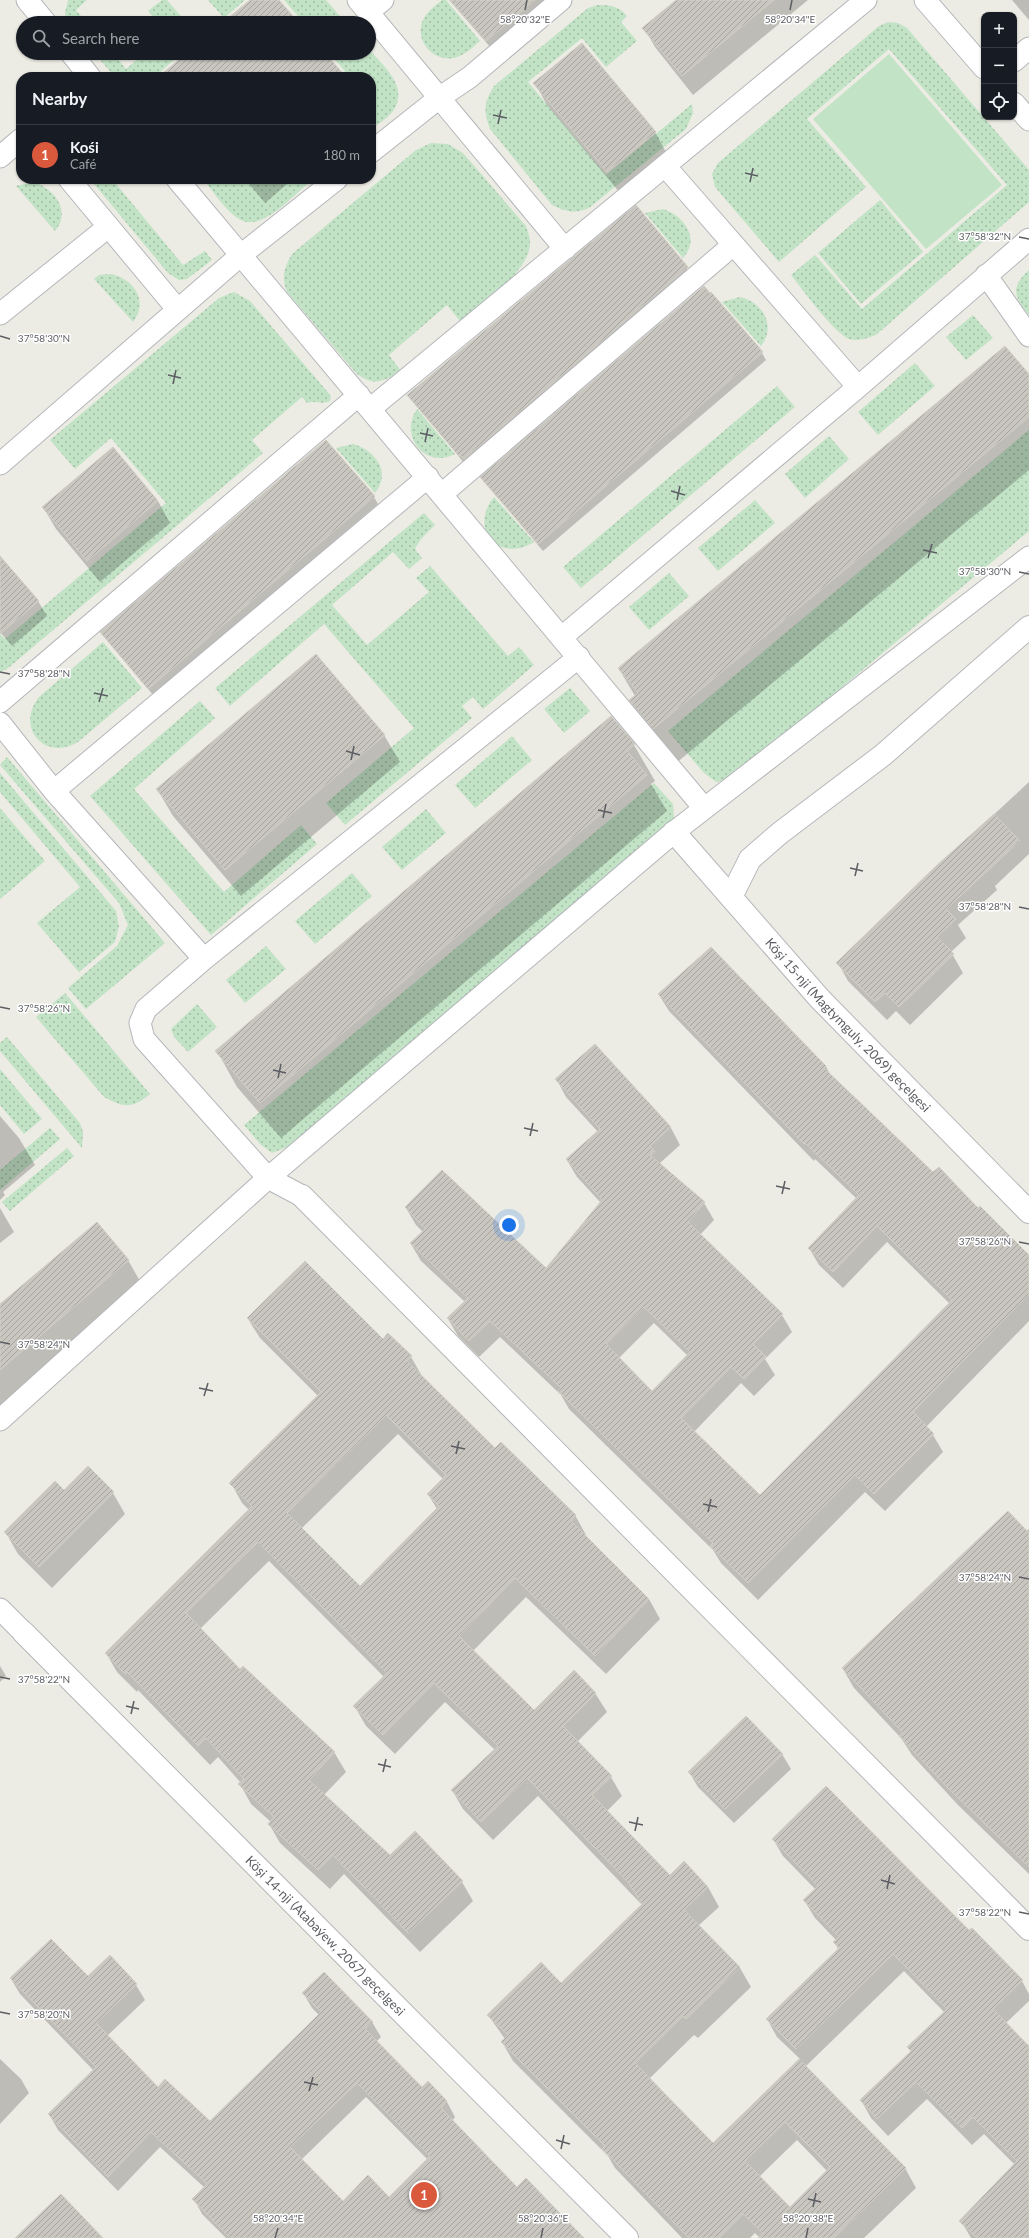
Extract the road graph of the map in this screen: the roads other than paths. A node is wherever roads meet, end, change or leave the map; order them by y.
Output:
1 (27, 0) edge
2 (561, 0) edge
3 (866, 0) edge
4 (925, 0) edge
5 (370, 4) edge
6 (40, 16) edge
7 (1029, 48) edge
8 (1017, 58) edge
9 (77, 60) edge
10 (981, 65) edge
11 (86, 72) edge
12 (439, 98) junction
13 (1017, 106) edge
14 (1029, 120) edge
15 (16, 143) edge
16 (376, 148) edge
17 (0, 157) edge
18 (665, 166) junction
19 (73, 184) edge
20 (181, 184) edge
21 (331, 184) edge
22 (108, 227) junction
23 (1029, 239) edge
24 (733, 244) junction
25 (565, 249) junction
26 (241, 255) junction
27 (986, 275) junction
28 (178, 310) junction
29 (0, 314) edge
30 (1029, 336) edge
31 (858, 387) junction
32 (365, 402) junction
33 (0, 464) edge
34 (428, 477) junction
35 (442, 494) junction
36 (1029, 557) edge
37 (1029, 627) edge
38 (562, 637) junction
39 (579, 657) junction
40 (0, 702) edge
41 (0, 723) edge
42 (54, 790) junction
43 (704, 808) junction
44 (674, 832) junction
45 (731, 897) junction
46 (204, 959) junction
47 (268, 1178) junction
48 (302, 1196) joint
49 (1029, 1212) edge
50 (0, 1420) edge
51 (0, 1609) edge
52 (24, 1633) joint
53 (1029, 1929) edge
54 (627, 2238) edge

1 - 6 lane
2 - 12 lane
3 - 18 lane
4 - 10 lane
5 - 12 lane
7 - 8 lane
9 - 11 lane
12 - 16 lane
12 - 25 lane
13 - 14 lane
15 - 17 lane
18 - 24 lane
18 - 25 lane
19 - 22 lane
20 - 26 lane
21 - 26 lane
22 - 28 lane
22 - 29 lane
23 - 27 lane
24 - 31 lane
24 - 35 lane
25 - 32 lane
26 - 28 lane
26 - 32 lane
27 - 30 lane
27 - 31 lane
28 - 33 lane
31 - 38 lane
32 - 34 lane
32 - 40 lane
34 - 35 lane
34 - 42 lane
35 - 38 lane
36 - 43 lane
37 - 45 street
38 - 39 lane
39 - 43 lane
39 - 46 lane
41 - 42 lane
42 - 46 lane
43 - 44 lane
44 - 45 street, Köşi 15-nji (Magtymguly, 2069) geçelgesi
44 - 47 lane
45 - 49 street, Köşi 15-nji (Magtymguly, 2069) geçelgesi
46 - 47 lane
47 - 48 lane
47 - 50 lane
48 - 53 street
51 - 52 lane
52 - 54 street, Köşi 14-nji (Atabaýew, 2067) geçelgesi

